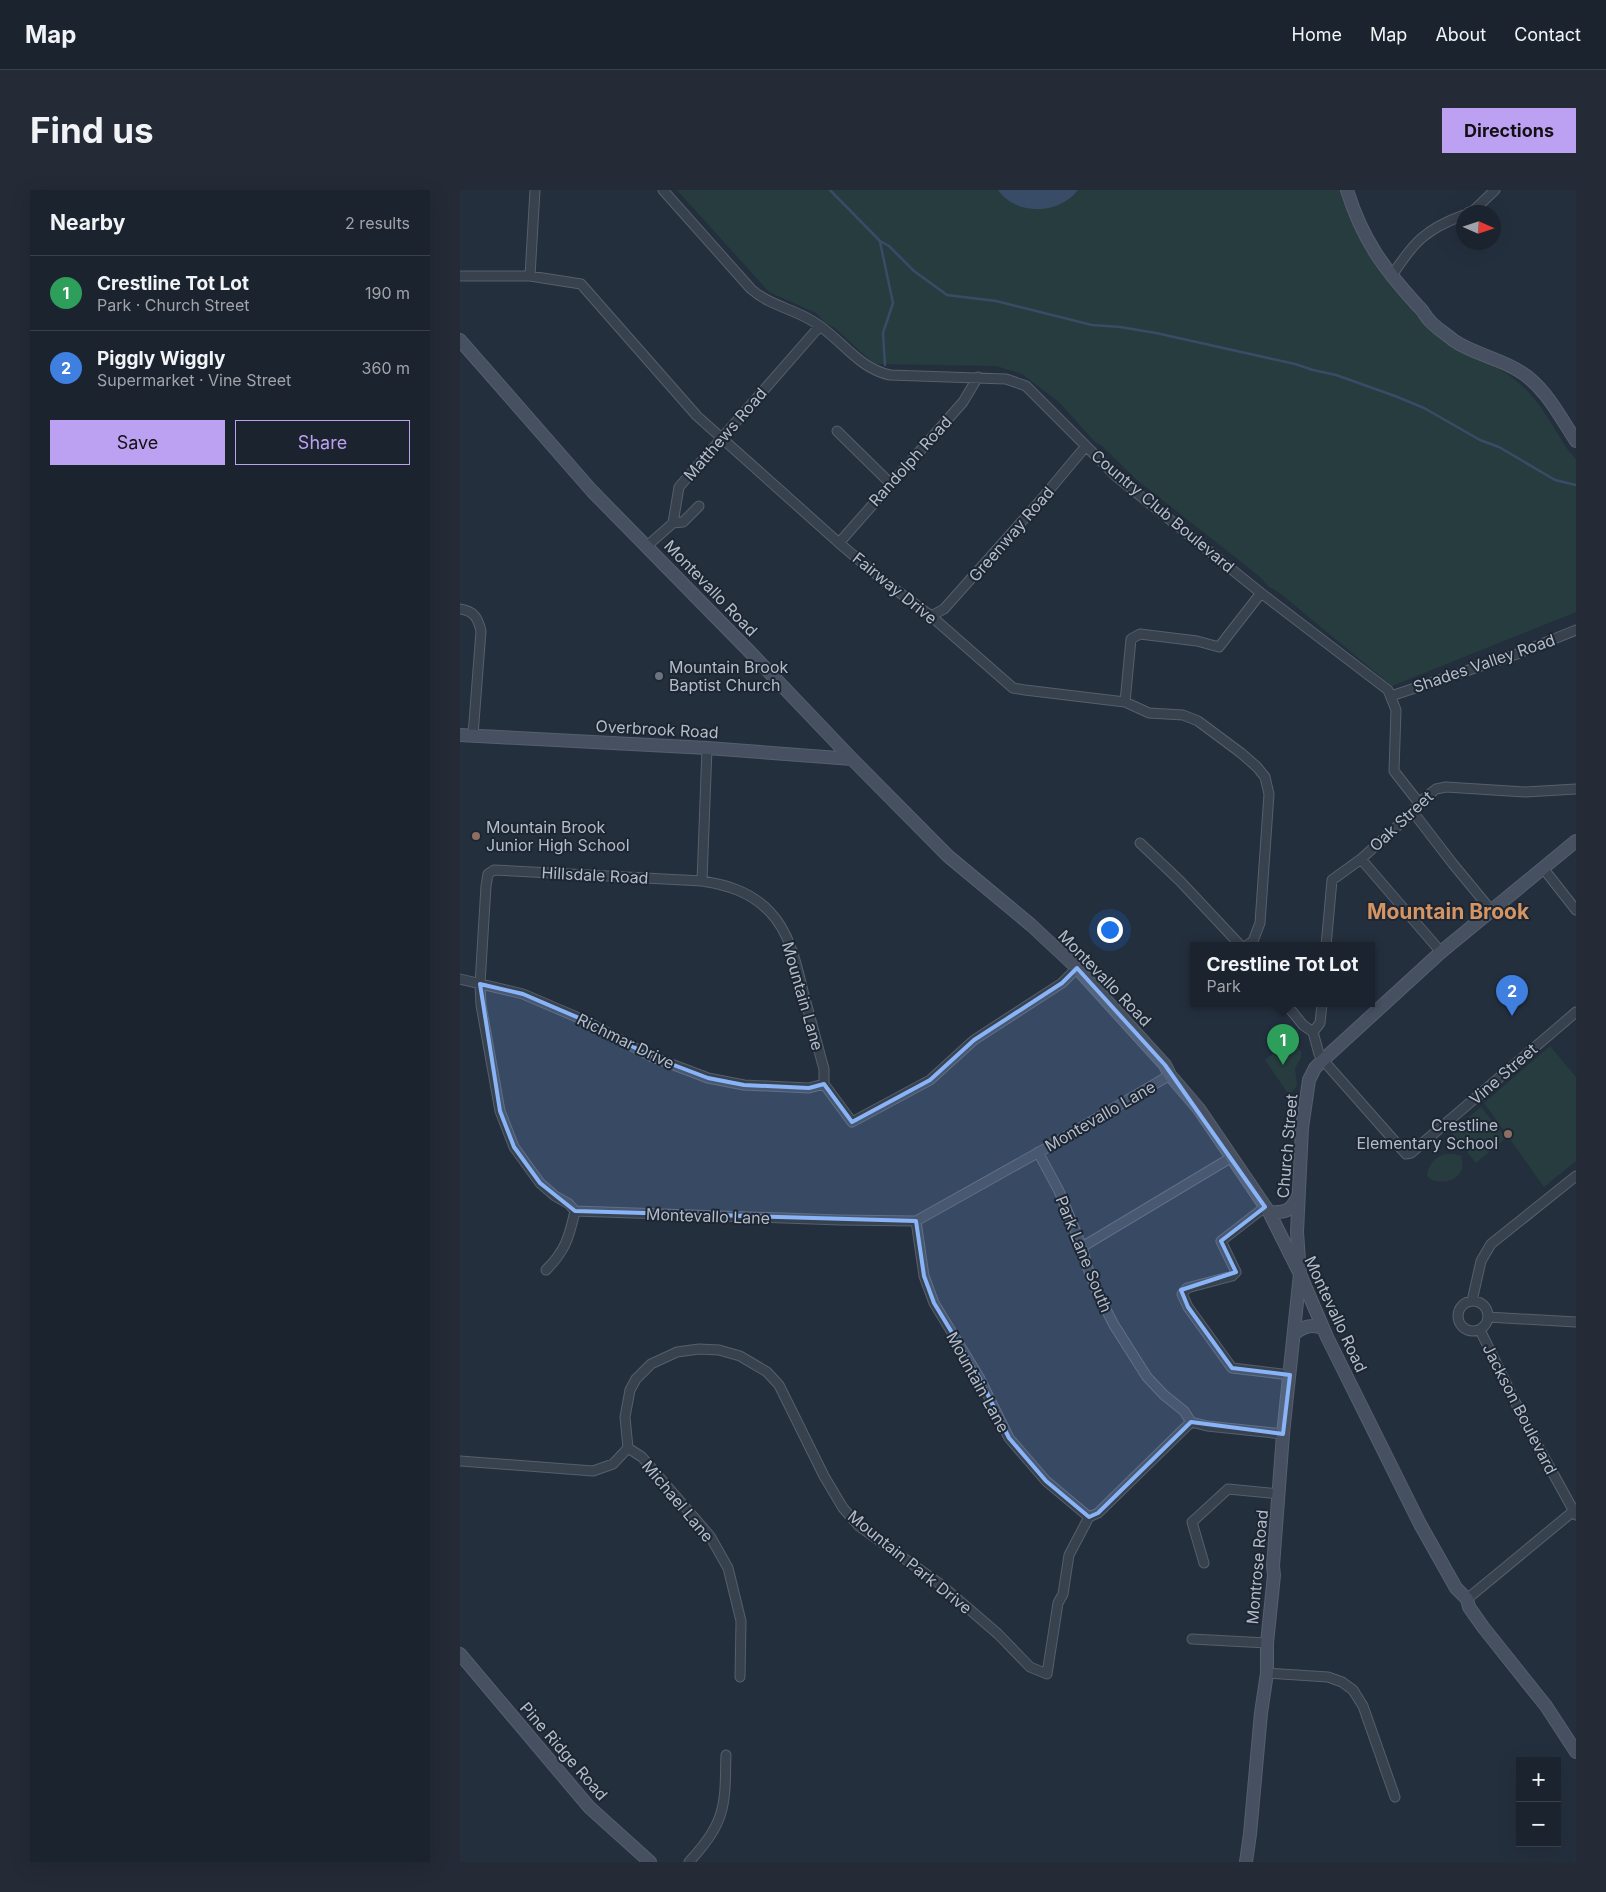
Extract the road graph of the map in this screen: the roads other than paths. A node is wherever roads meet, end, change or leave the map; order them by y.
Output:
1 (535, 190) edge
2 (662, 190) edge
3 (1347, 190) edge
4 (1495, 190) edge
5 (1480, 205) edge
6 (1456, 218) edge
7 (460, 276) edge
8 (530, 276) junction
9 (1391, 277) junction
10 (819, 326) junction
11 (461, 342) edge
12 (978, 377) junction
13 (837, 431) dead end
14 (722, 438) junction
15 (1576, 441) edge
16 (1086, 446) junction
17 (890, 483) junction
18 (699, 506) dead end
19 (673, 523) junction
20 (838, 543) junction
21 (647, 546) junction
22 (1261, 593) junction
23 (460, 608) edge
24 (931, 616) junction
25 (1576, 630) edge
26 (1391, 696) junction
27 (1125, 702) junction
28 (460, 735) edge
29 (473, 736) junction
30 (706, 748) junction
31 (852, 759) junction
32 (1576, 789) edge
33 (1420, 803) junction
34 (1413, 812) junction
35 (1576, 841) edge
36 (1140, 843) dead end
37 (1361, 859) junction
38 (1543, 868) junction
39 (702, 881) junction
40 (1491, 910) junction
41 (1576, 910) edge
42 (1237, 942) edge
43 (1252, 942) edge
44 (1326, 942) edge
45 (1442, 952) junction
46 (1077, 968) junction
47 (460, 979) edge
48 (480, 984) junction
49 (1288, 1007) edge
50 (1322, 1007) edge
51 (1576, 1012) edge
52 (1313, 1032) junction
53 (1323, 1060) junction
54 (1170, 1075) junction
55 (824, 1084) junction
56 (1038, 1152) junction
57 (1232, 1157) junction
58 (1576, 1176) edge
59 (1299, 1194) junction
60 (1267, 1209) junction
61 (575, 1211) junction
62 (916, 1221) junction
63 (1082, 1247) junction
64 (546, 1270) dead end
65 (1300, 1274) junction
66 (1472, 1301) junction
67 (1488, 1317) junction
68 (1576, 1322) edge
69 (1323, 1328) junction
70 (1480, 1330) junction
71 (1295, 1333) junction
72 (1290, 1375) junction
73 (1191, 1422) junction
74 (1283, 1434) junction
75 (628, 1448) junction
76 (460, 1461) edge
77 (1279, 1494) junction
78 (1575, 1512) edge
79 (1088, 1517) junction
80 (1204, 1563) dead end
81 (1467, 1599) junction
82 (1192, 1639) dead end
83 (1267, 1643) junction
84 (460, 1654) edge
85 (1267, 1673) junction
86 (740, 1677) dead end
87 (1576, 1752) edge
88 (726, 1755) dead end
89 (1395, 1797) dead end
90 (650, 1862) edge
91 (689, 1862) edge
92 (1246, 1862) edge

1 - 8 street
2 - 10 street, Country Club Boulevard
3 - 9 main road
4 - 5 street
6 - 9 street
7 - 8 street
8 - 14 street, Fairway Drive
9 - 15 main road
10 - 12 street, Country Club Boulevard
10 - 14 street, Matthews Road
11 - 21 main road, Montevallo Road
12 - 16 street, Country Club Boulevard
12 - 17 street, Randolph Road
13 - 17 street
14 - 19 street, Matthews Road
14 - 20 street, Fairway Drive
16 - 22 street, Country Club Boulevard
16 - 24 street, Greenway Road
17 - 20 street, Randolph Road
18 - 19 street
19 - 21 street
20 - 24 street, Fairway Drive
21 - 31 main road, Montevallo Road
22 - 26 street, Country Club Boulevard
22 - 27 street
23 - 29 street
24 - 27 street, Fairway Drive
25 - 26 street, Shades Valley Road
26 - 33 street
27 - 43 street, Fairway Drive
28 - 29 main road, Overbrook Road
29 - 30 main road, Overbrook Road
30 - 31 main road, Overbrook Road
30 - 39 street
31 - 46 main road, Montevallo Road
32 - 33 street, Oak Street
33 - 34 street, Oak Street
34 - 37 street, Oak Street
34 - 40 street
35 - 38 main road, Church Street
36 - 42 street
37 - 44 street, Oak Street
37 - 45 street
38 - 40 main road, Church Street
38 - 41 street
39 - 48 street, Hillsdale Road
39 - 55 street, Mountain Lane
40 - 45 main road, Church Street
45 - 53 main road, Church Street
46 - 54 main road, Montevallo Road
46 - 55 street
47 - 48 street, Richmar Drive
48 - 55 street, Richmar Drive
48 - 61 street
49 - 52 street
50 - 52 street
51 - 53 street, Vine Street
52 - 53 street
53 - 59 main road, Church Street
54 - 56 street, Montevallo Lane
54 - 57 main road, Montevallo Road
56 - 62 street, Montevallo Lane
56 - 63 street, Park Lane South
57 - 60 main road, Montevallo Road
57 - 63 street
58 - 66 street, Jackson Boulevard
59 - 60 main road
59 - 65 main road, Church Street
60 - 65 main road, Montevallo Road
60 - 72 street
61 - 62 street, Montevallo Lane
61 - 64 street
62 - 79 street, Mountain Lane
63 - 73 street, Park Lane South
65 - 69 main road, Montevallo Road
65 - 71 main road, Montrose Road
66 - 67 street
66 - 70 street, Jackson Boulevard
67 - 68 street
67 - 70 street, Jackson Boulevard
69 - 71 main road
69 - 81 main road, Montevallo Road
70 - 78 street, Jackson Boulevard
71 - 72 main road, Montrose Road
72 - 74 main road, Montrose Road
73 - 74 street
73 - 79 street, Mountain Park Drive
74 - 77 main road, Montrose Road
75 - 76 street
75 - 79 street, Mountain Park Drive
75 - 86 street, Michael Lane
77 - 80 street
77 - 83 main road, Montrose Road
78 - 81 street
81 - 87 main road, Montevallo Road
82 - 83 street
83 - 85 main road, Montrose Road
84 - 90 main road, Pine Ridge Road
85 - 89 street
85 - 92 main road, Montrose Road
88 - 91 street

